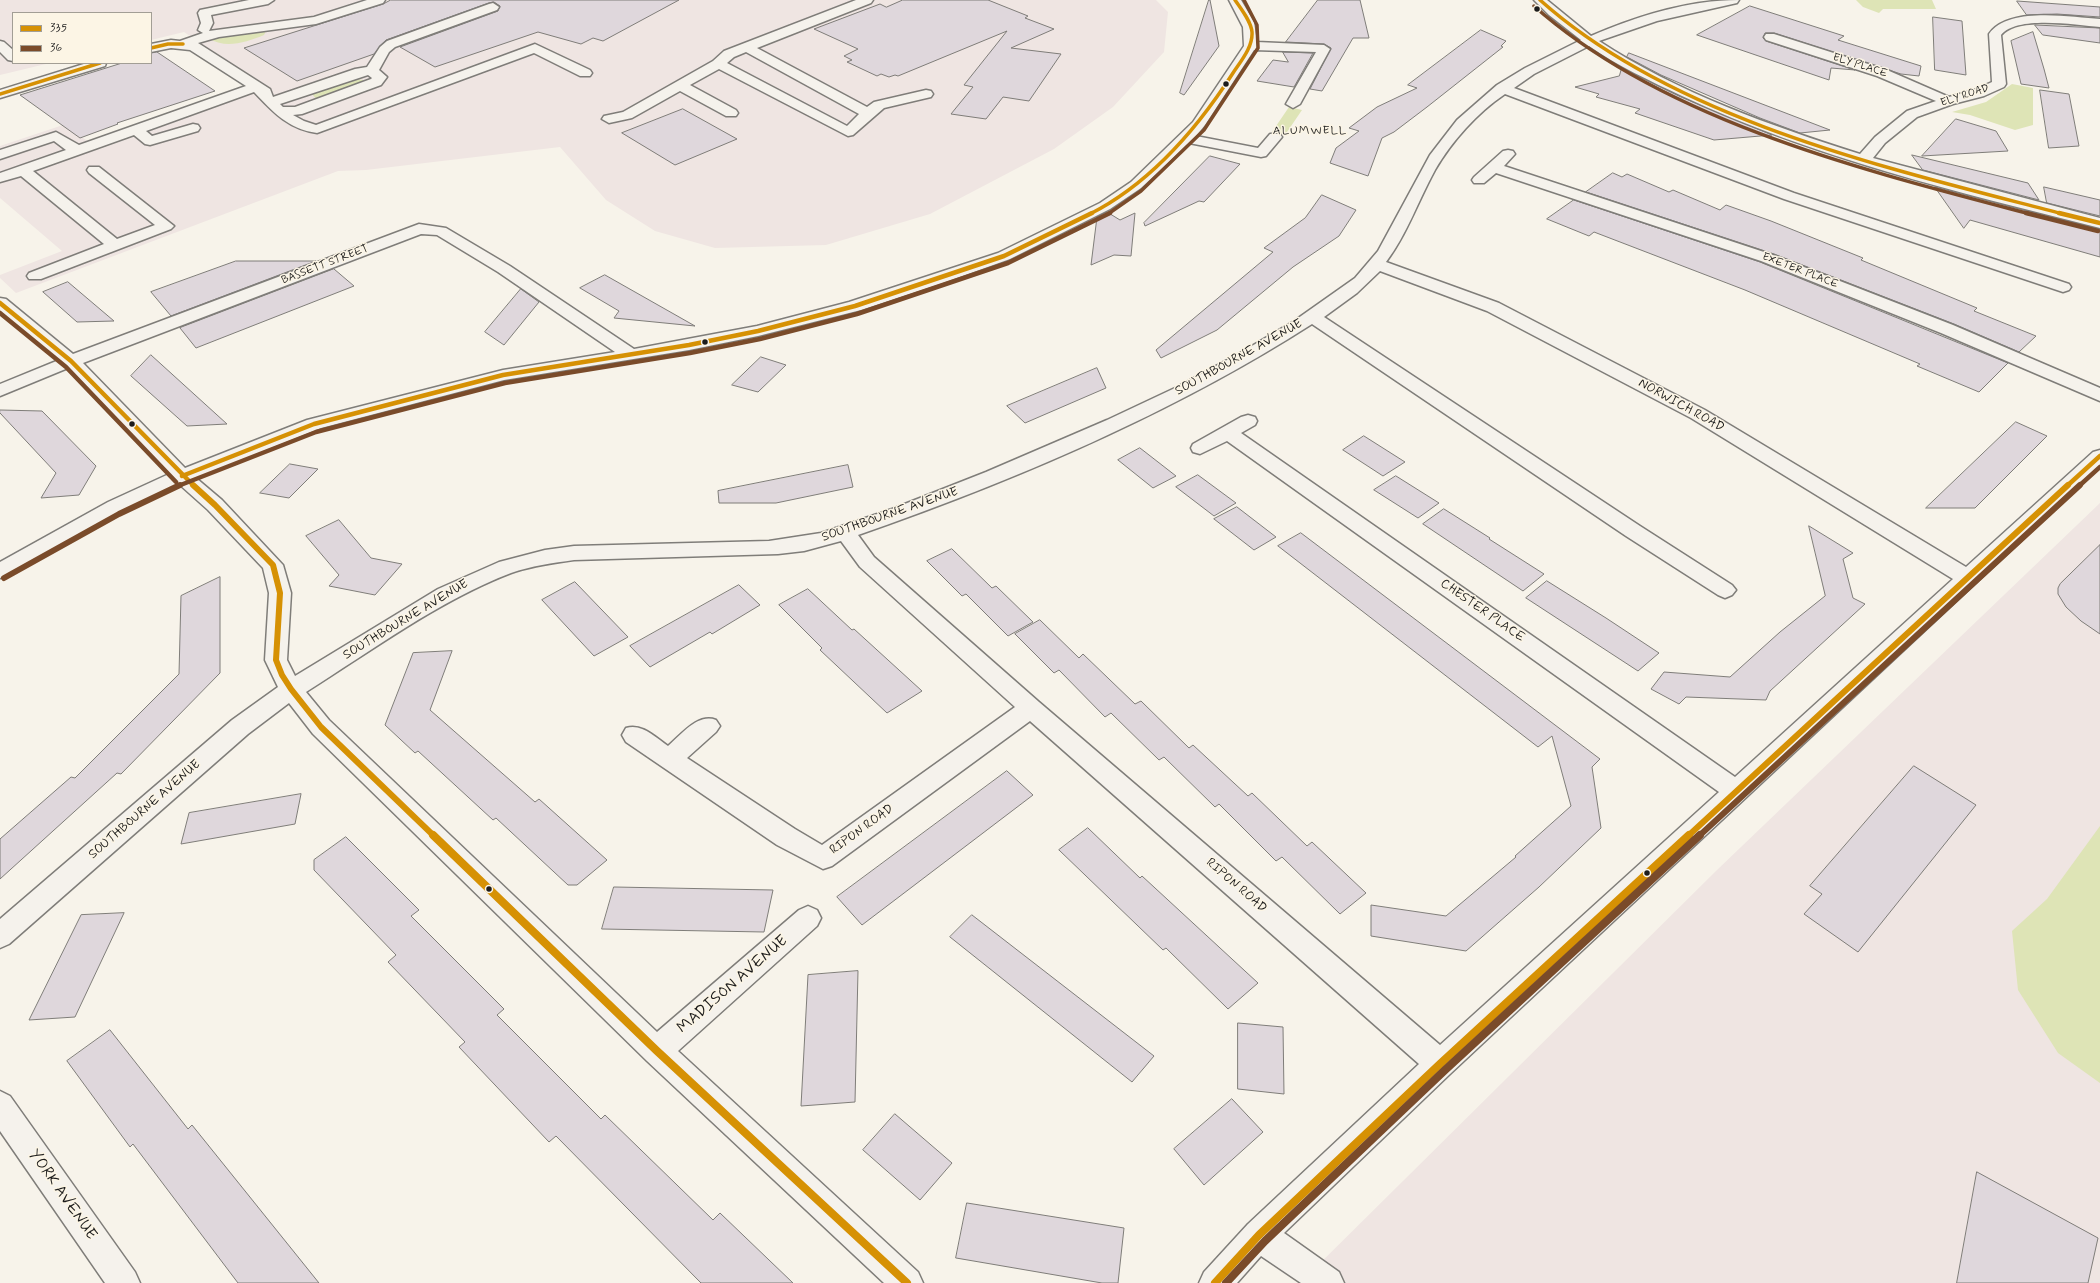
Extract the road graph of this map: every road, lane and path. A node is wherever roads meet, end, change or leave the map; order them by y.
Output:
1 (268, 0) edge
2 (363, 0) edge
3 (379, 0) edge
4 (867, 0) edge
5 (1235, 0) edge
6 (1540, 0) edge
7 (1734, 0) edge
8 (493, 7) dead end
9 (316, 8) junction
10 (303, 23) junction
11 (2100, 23) edge
12 (204, 30) junction
13 (1770, 37) dead end
14 (180, 40) junction
15 (1589, 41) junction
16 (152, 42) edge
17 (0, 45) edge
18 (1250, 46) junction
19 (746, 47) junction
20 (152, 48) edge
21 (12, 58) edge
22 (67, 64) edge
23 (95, 64) edge
24 (718, 64) junction
25 (19, 65) edge
26 (57, 71) junction
27 (371, 71) junction
28 (586, 72) dead end
29 (680, 85) junction
30 (256, 87) junction
31 (1502, 88) junction
32 (0, 94) edge
33 (926, 94) dead end
34 (1948, 101) junction
35 (1293, 104) dead end
36 (280, 106) junction
37 (297, 111) junction
38 (732, 113) dead end
39 (868, 113) junction
40 (609, 119) dead end
41 (340, 122) junction
42 (193, 128) dead end
43 (133, 135) junction
44 (1275, 137) dead end
45 (1186, 138) junction
46 (78, 151) junction
47 (1508, 154) dead end
48 (0, 155) edge
49 (1863, 160) junction
50 (1493, 168) junction
51 (23, 170) junction
52 (94, 170) dead end
53 (0, 178) edge
54 (1479, 180) dead end
55 (2100, 223) edge
56 (114, 245) junction
57 (1378, 265) junction
58 (35, 276) dead end
59 (2063, 287) dead end
60 (0, 303) edge
61 (1313, 317) junction
62 (630, 354) junction
63 (71, 361) junction
64 (0, 390) edge
65 (2100, 395) edge
66 (1248, 420) dead end
67 (1228, 432) junction
68 (1200, 448) dead end
69 (2100, 456) edge
70 (182, 476) junction
71 (845, 532) junction
72 (0, 571) edge
73 (1968, 578) junction
74 (1725, 590) dead end
75 (291, 689) junction
76 (1031, 708) junction
77 (708, 726) dead end
78 (634, 735) dead end
79 (670, 758) junction
80 (1736, 791) junction
81 (808, 918) dead end
82 (0, 936) edge
83 (657, 1051) junction
84 (1440, 1064) junction
85 (0, 1106) edge
86 (1260, 1235) junction
87 (124, 1283) edge
88 (907, 1283) edge
89 (1215, 1283) edge
90 (1328, 1283) edge

1 - 12 street
2 - 9 street
3 - 10 street
4 - 19 street
5 - 18 street
6 - 15 street
7 - 15 street, SOUTHBOURNE AVENUE
8 - 27 street
9 - 10 street
9 - 12 street
10 - 14 street
11 - 34 street, ELY ROAD
12 - 14 street
13 - 34 street, ELY PLACE
14 - 16 street
14 - 20 street
14 - 30 street
15 - 31 street, SOUTHBOURNE AVENUE
15 - 49 street
17 - 21 street
18 - 35 street
18 - 45 street
19 - 24 street
19 - 39 street
22 - 26 street
23 - 26 street
24 - 29 street
24 - 39 street
25 - 26 street
26 - 32 street
27 - 36 street
27 - 37 street
28 - 41 street
29 - 38 street
29 - 40 street
30 - 36 street
30 - 43 street
31 - 57 street, SOUTHBOURNE AVENUE
31 - 59 street
33 - 39 street
34 - 49 street, ELY ROAD
36 - 37 street
36 - 41 street
37 - 41 street
42 - 43 street
43 - 46 street
44 - 45 street
45 - 62 street
46 - 48 street
46 - 51 street
47 - 50 street
49 - 55 street
50 - 54 street
50 - 65 street, EXETER PLACE
51 - 53 street
51 - 56 street
52 - 56 street
56 - 58 street
57 - 61 street, SOUTHBOURNE AVENUE
57 - 73 street, NORWICH ROAD
60 - 63 street
61 - 71 street, SOUTHBOURNE AVENUE
61 - 74 street
62 - 63 street, BASSETT STREET
62 - 70 street
63 - 64 street, BASSETT STREET
63 - 70 street
66 - 67 street
67 - 68 street
67 - 80 street, CHESTER PLACE
69 - 73 street
70 - 72 street
70 - 75 street
71 - 75 street, SOUTHBOURNE AVENUE
71 - 76 street, RIPON ROAD
73 - 80 street
75 - 82 street, SOUTHBOURNE AVENUE
75 - 83 street
76 - 79 street, RIPON ROAD
76 - 84 street, RIPON ROAD
77 - 79 street
78 - 79 street, RIPON ROAD
80 - 84 street
81 - 83 street, MADISON AVENUE
83 - 88 street
84 - 86 street
85 - 87 street, YORK AVENUE
86 - 89 street
86 - 90 street

